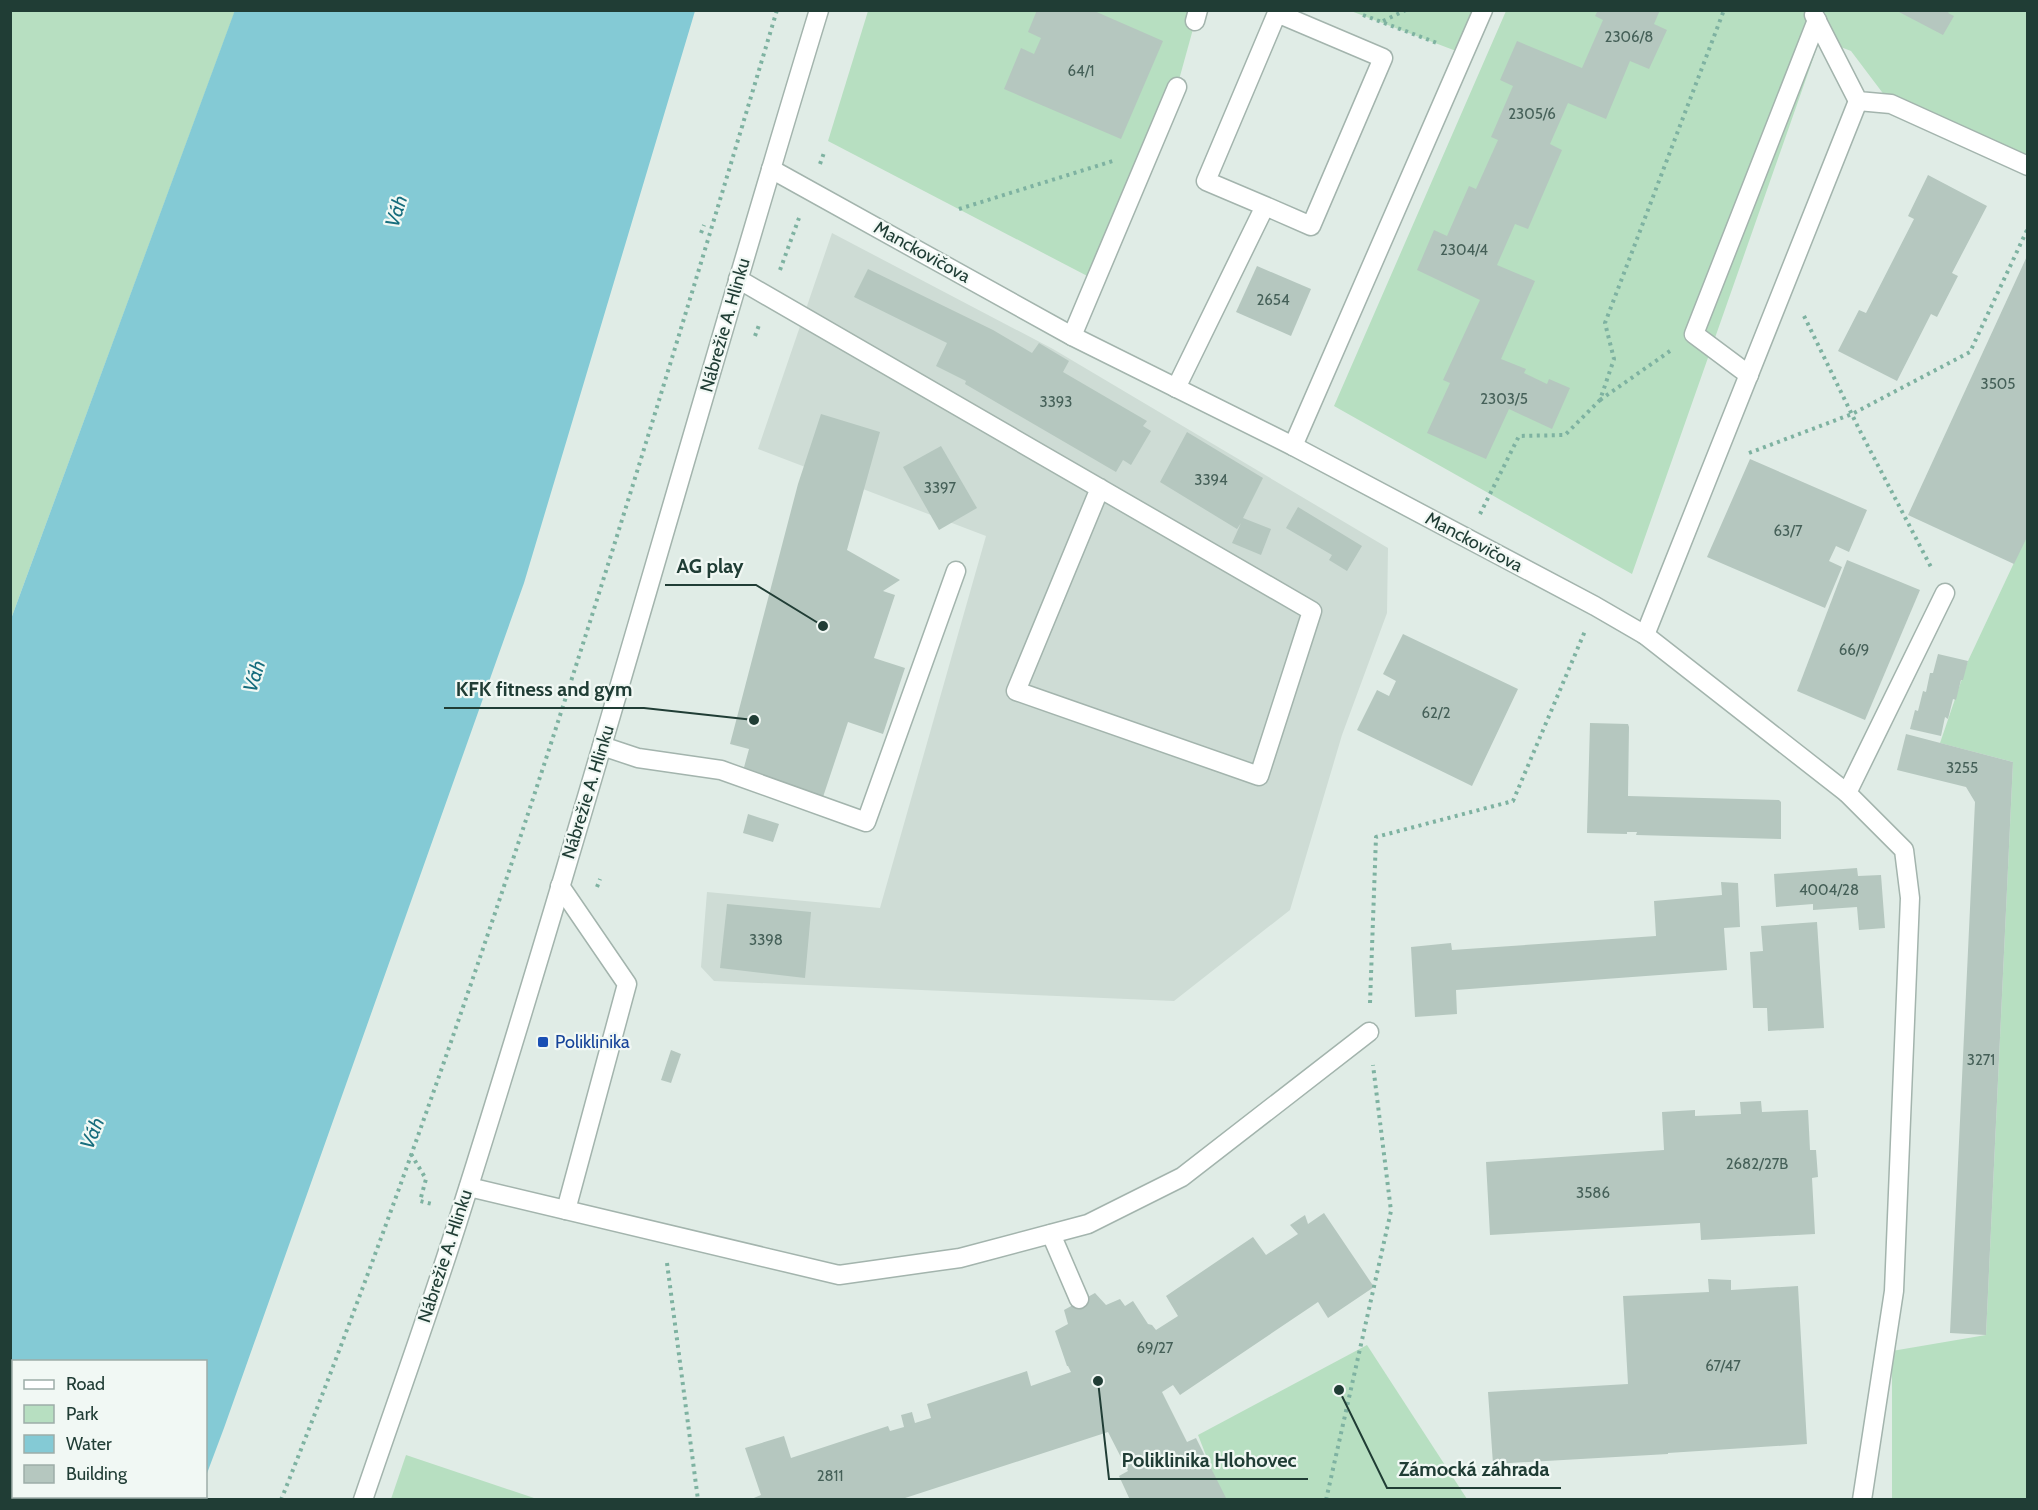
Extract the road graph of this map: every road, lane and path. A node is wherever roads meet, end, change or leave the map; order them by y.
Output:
1 (777, 10) edge
2 (819, 10) edge
3 (1483, 10) edge
4 (1724, 10) edge
5 (1361, 14) dead end
6 (1815, 15) edge
7 (1464, 54) junction
8 (1177, 87) dead end
9 (1858, 101) junction
10 (825, 150) dead end
11 (1146, 161) junction
12 (2028, 166) edge
13 (771, 169) junction
14 (810, 190) junction
15 (1265, 206) junction
16 (959, 209) dead end
17 (2028, 228) edge
18 (702, 229) dead end
19 (711, 231) junction
20 (738, 279) junction
21 (1787, 279) junction
22 (770, 297) junction
23 (1694, 334) junction
24 (755, 336) dead end
25 (1072, 336) junction
26 (1749, 375) junction
27 (1176, 388) junction
28 (1600, 400) junction
29 (1852, 414) junction
30 (1293, 446) junction
31 (1712, 467) junction
32 (1100, 488) junction
33 (1467, 539) junction
34 (956, 571) dead end
35 (1945, 593) joint
36 (1595, 606) junction
37 (1645, 635) junction
38 (602, 746) junction
39 (1848, 793) junction
40 (560, 886) junction
41 (1369, 1032) junction
42 (411, 1153) junction
43 (468, 1187) junction
44 (436, 1205) dead end
45 (566, 1210) junction
46 (663, 1233) junction
47 (1051, 1234) junction
48 (1078, 1299) dead end
49 (281, 1500) edge
50 (363, 1500) edge
51 (698, 1500) edge
52 (1326, 1500) edge
53 (1862, 1500) edge

1 - 19 path
2 - 13 street, Nábrežie A. Hlinku
3 - 7 street
4 - 28 path
5 - 7 path
6 - 9 street
6 - 23 street
7 - 30 street
8 - 11 street
9 - 12 street
9 - 21 street
10 - 14 path
11 - 16 path
11 - 25 street
13 - 14 street, Manckovičova
13 - 20 street, Nábrežie A. Hlinku
14 - 22 path
14 - 25 street, Manckovičova
15 - 15 street
15 - 27 street
17 - 29 path
18 - 19 path
19 - 42 path
20 - 22 street
20 - 38 street, Nábrežie A. Hlinku
21 - 26 street
21 - 29 path
22 - 24 path
22 - 32 street
23 - 26 street
23 - 28 path
25 - 27 street, Manckovičova
26 - 31 street
27 - 30 street, Manckovičova
28 - 33 path
29 - 31 path
29 - 35 path
30 - 33 street, Manckovičova
31 - 37 street
32 - 32 street
33 - 36 street, Manckovičova
34 - 38 street
35 - 39 street
36 - 37 street, Manckovičova
36 - 41 path
37 - 39 street, Manckovičova
38 - 40 street, Nábrežie A. Hlinku
39 - 53 street, Manckovičova
40 - 43 street, Nábrežie A. Hlinku
40 - 45 street
41 - 47 street
41 - 52 path
42 - 44 path
42 - 49 path
43 - 45 street
43 - 50 street, Nábrežie A. Hlinku
45 - 46 street
46 - 47 street
46 - 51 path
47 - 48 street

